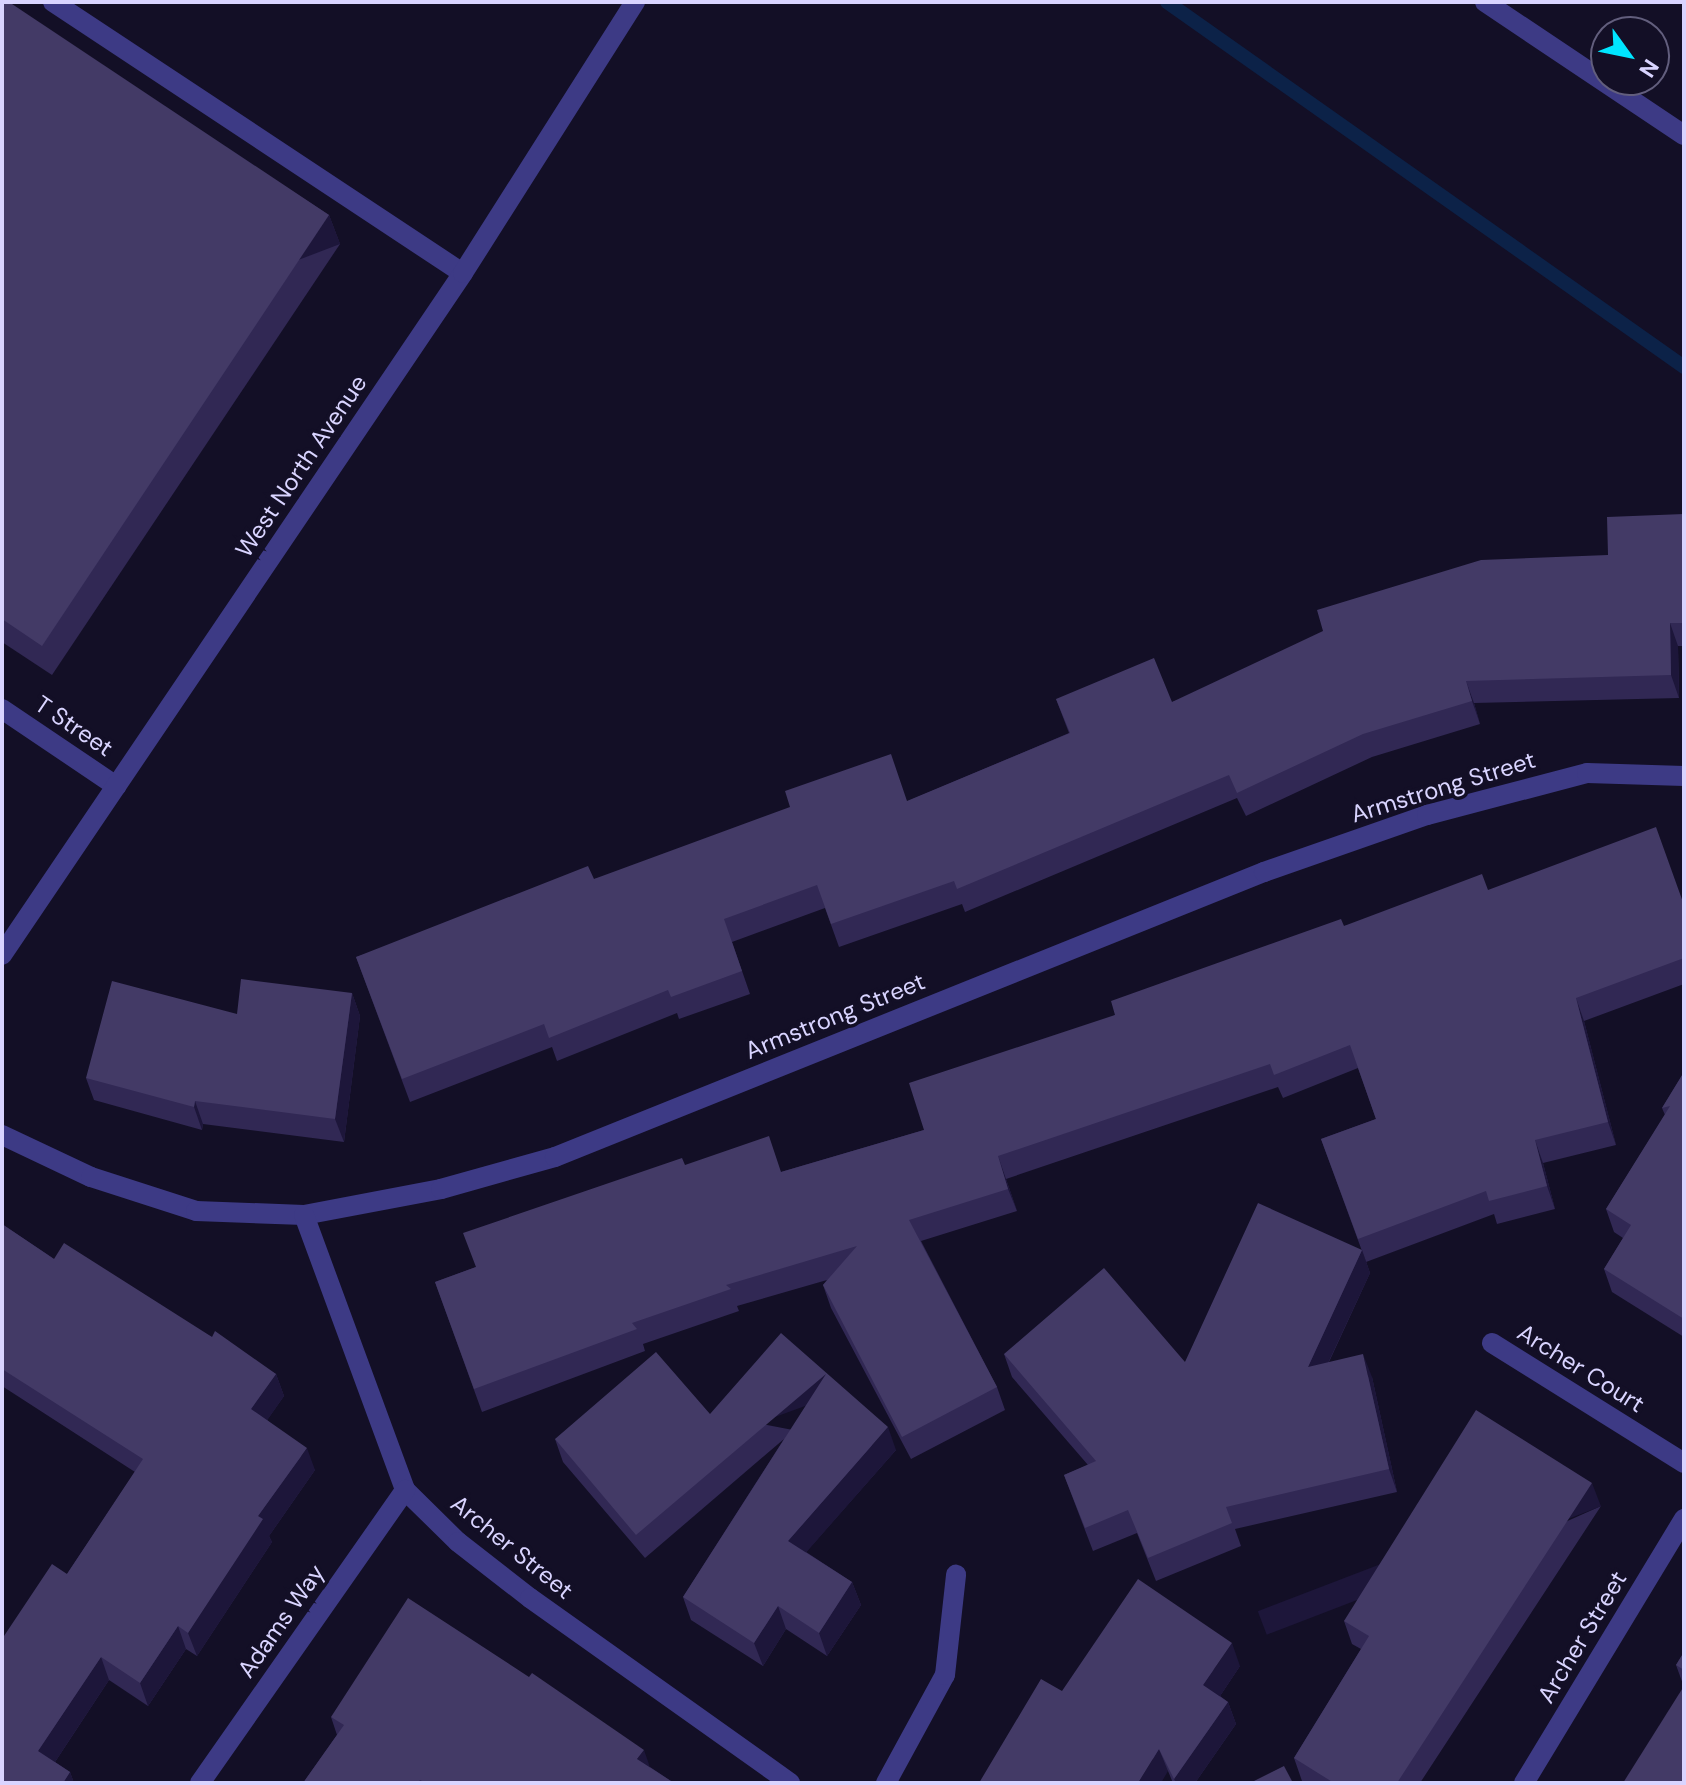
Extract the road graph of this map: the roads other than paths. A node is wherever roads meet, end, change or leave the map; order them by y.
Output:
1 (53, 2) edge
2 (635, 2) edge
3 (1485, 2) edge
4 (1684, 135) edge
5 (463, 273) junction
6 (2, 709) edge
7 (1684, 776) edge
8 (116, 786) junction
9 (2, 955) edge
10 (2, 1135) edge
11 (304, 1215) junction
12 (1492, 1343) dead end
13 (1684, 1463) edge
14 (405, 1490) junction
15 (1684, 1519) edge
16 (956, 1575) dead end
17 (200, 1783) edge
18 (790, 1783) edge
19 (886, 1783) edge
20 (1524, 1783) edge

1 - 5 street
2 - 5 street, West North Avenue
3 - 4 street
5 - 8 street, West North Avenue
6 - 8 street, T Street
7 - 11 street, Armstrong Street
8 - 9 street, West North Avenue
10 - 11 street, Armstrong Street
11 - 14 street, Archer Street
12 - 13 street, Archer Court
14 - 17 street, Adams Way
14 - 18 street, Archer Street
15 - 20 street, Archer Street
16 - 19 street

